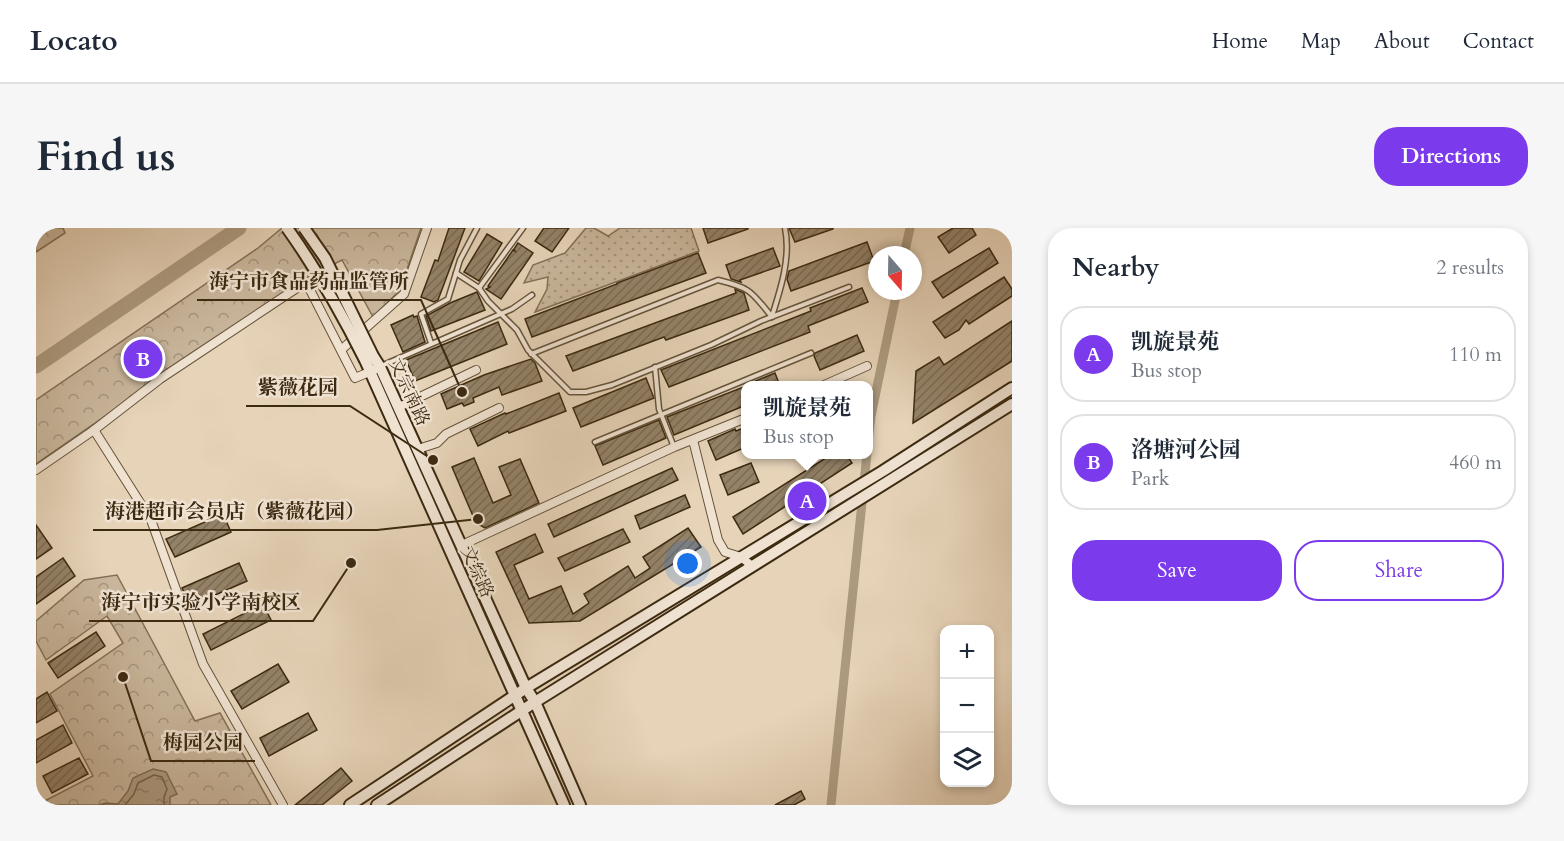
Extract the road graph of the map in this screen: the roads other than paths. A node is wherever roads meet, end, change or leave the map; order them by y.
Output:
1 (287, 228) edge
2 (304, 228) edge
3 (427, 228) edge
4 (477, 228) edge
5 (523, 228) edge
6 (784, 228) edge
7 (456, 273) junction
8 (849, 287) dead end
9 (479, 288) junction
10 (532, 295) dead end
11 (502, 314) junction
12 (772, 317) junction
13 (431, 343) junction
14 (341, 350) junction
15 (811, 353) dead end
16 (531, 354) junction
17 (369, 358) junction
18 (867, 366) dead end
19 (655, 367) junction
20 (375, 369) junction
21 (476, 370) dead end
22 (741, 381) edge
23 (742, 381) edge
24 (833, 381) edge
25 (1012, 388) edge
26 (1012, 404) edge
27 (399, 407) junction
28 (499, 408) dead end
29 (661, 414) junction
30 (741, 420) edge
31 (94, 430) junction
32 (693, 440) junction
33 (595, 442) dead end
34 (675, 447) junction
35 (418, 449) junction
36 (36, 470) edge
37 (886, 476) junction
38 (462, 545) junction
39 (741, 557) junction
40 (752, 566) junction
41 (526, 688) junction
42 (514, 695) junction
43 (535, 702) junction
44 (521, 711) junction
45 (283, 805) edge
46 (350, 805) edge
47 (377, 805) edge
48 (564, 805) edge
49 (579, 805) edge

1 - 17 main road, bridge
2 - 17 main road, 文宗南路, bridge
3 - 14 street
4 - 7 lane
5 - 9 lane
6 - 12 lane
7 - 9 lane
7 - 13 lane
8 - 12 lane
9 - 11 lane
10 - 11 lane
11 - 13 lane
11 - 16 lane
12 - 16 lane
12 - 19 lane
13 - 20 lane
14 - 20 street
14 - 31 street
15 - 23 lane
16 - 19 lane
17 - 20 main road, 文宗南路
18 - 24 street
19 - 29 lane
20 - 27 main road, 文宗南路
20 - 42 main road, 文综路
21 - 27 street
22 - 29 lane
25 - 37 main road
26 - 37 main road
27 - 35 main road, 文宗南路
28 - 35 street
29 - 33 lane
29 - 34 lane
30 - 32 street
31 - 36 street
31 - 45 street
32 - 34 street
32 - 39 street
34 - 38 street
35 - 38 main road, 文宗南路
37 - 39 main road
37 - 40 main road
38 - 41 main road, 文宗南路
39 - 40 street
39 - 41 main road
40 - 43 main road
41 - 42 main road
41 - 43 main road, 文宗南路
42 - 44 main road, 文综路
42 - 46 main road
43 - 44 main road
43 - 49 main road, 文宗南路
44 - 47 main road
44 - 48 main road, 文综路

